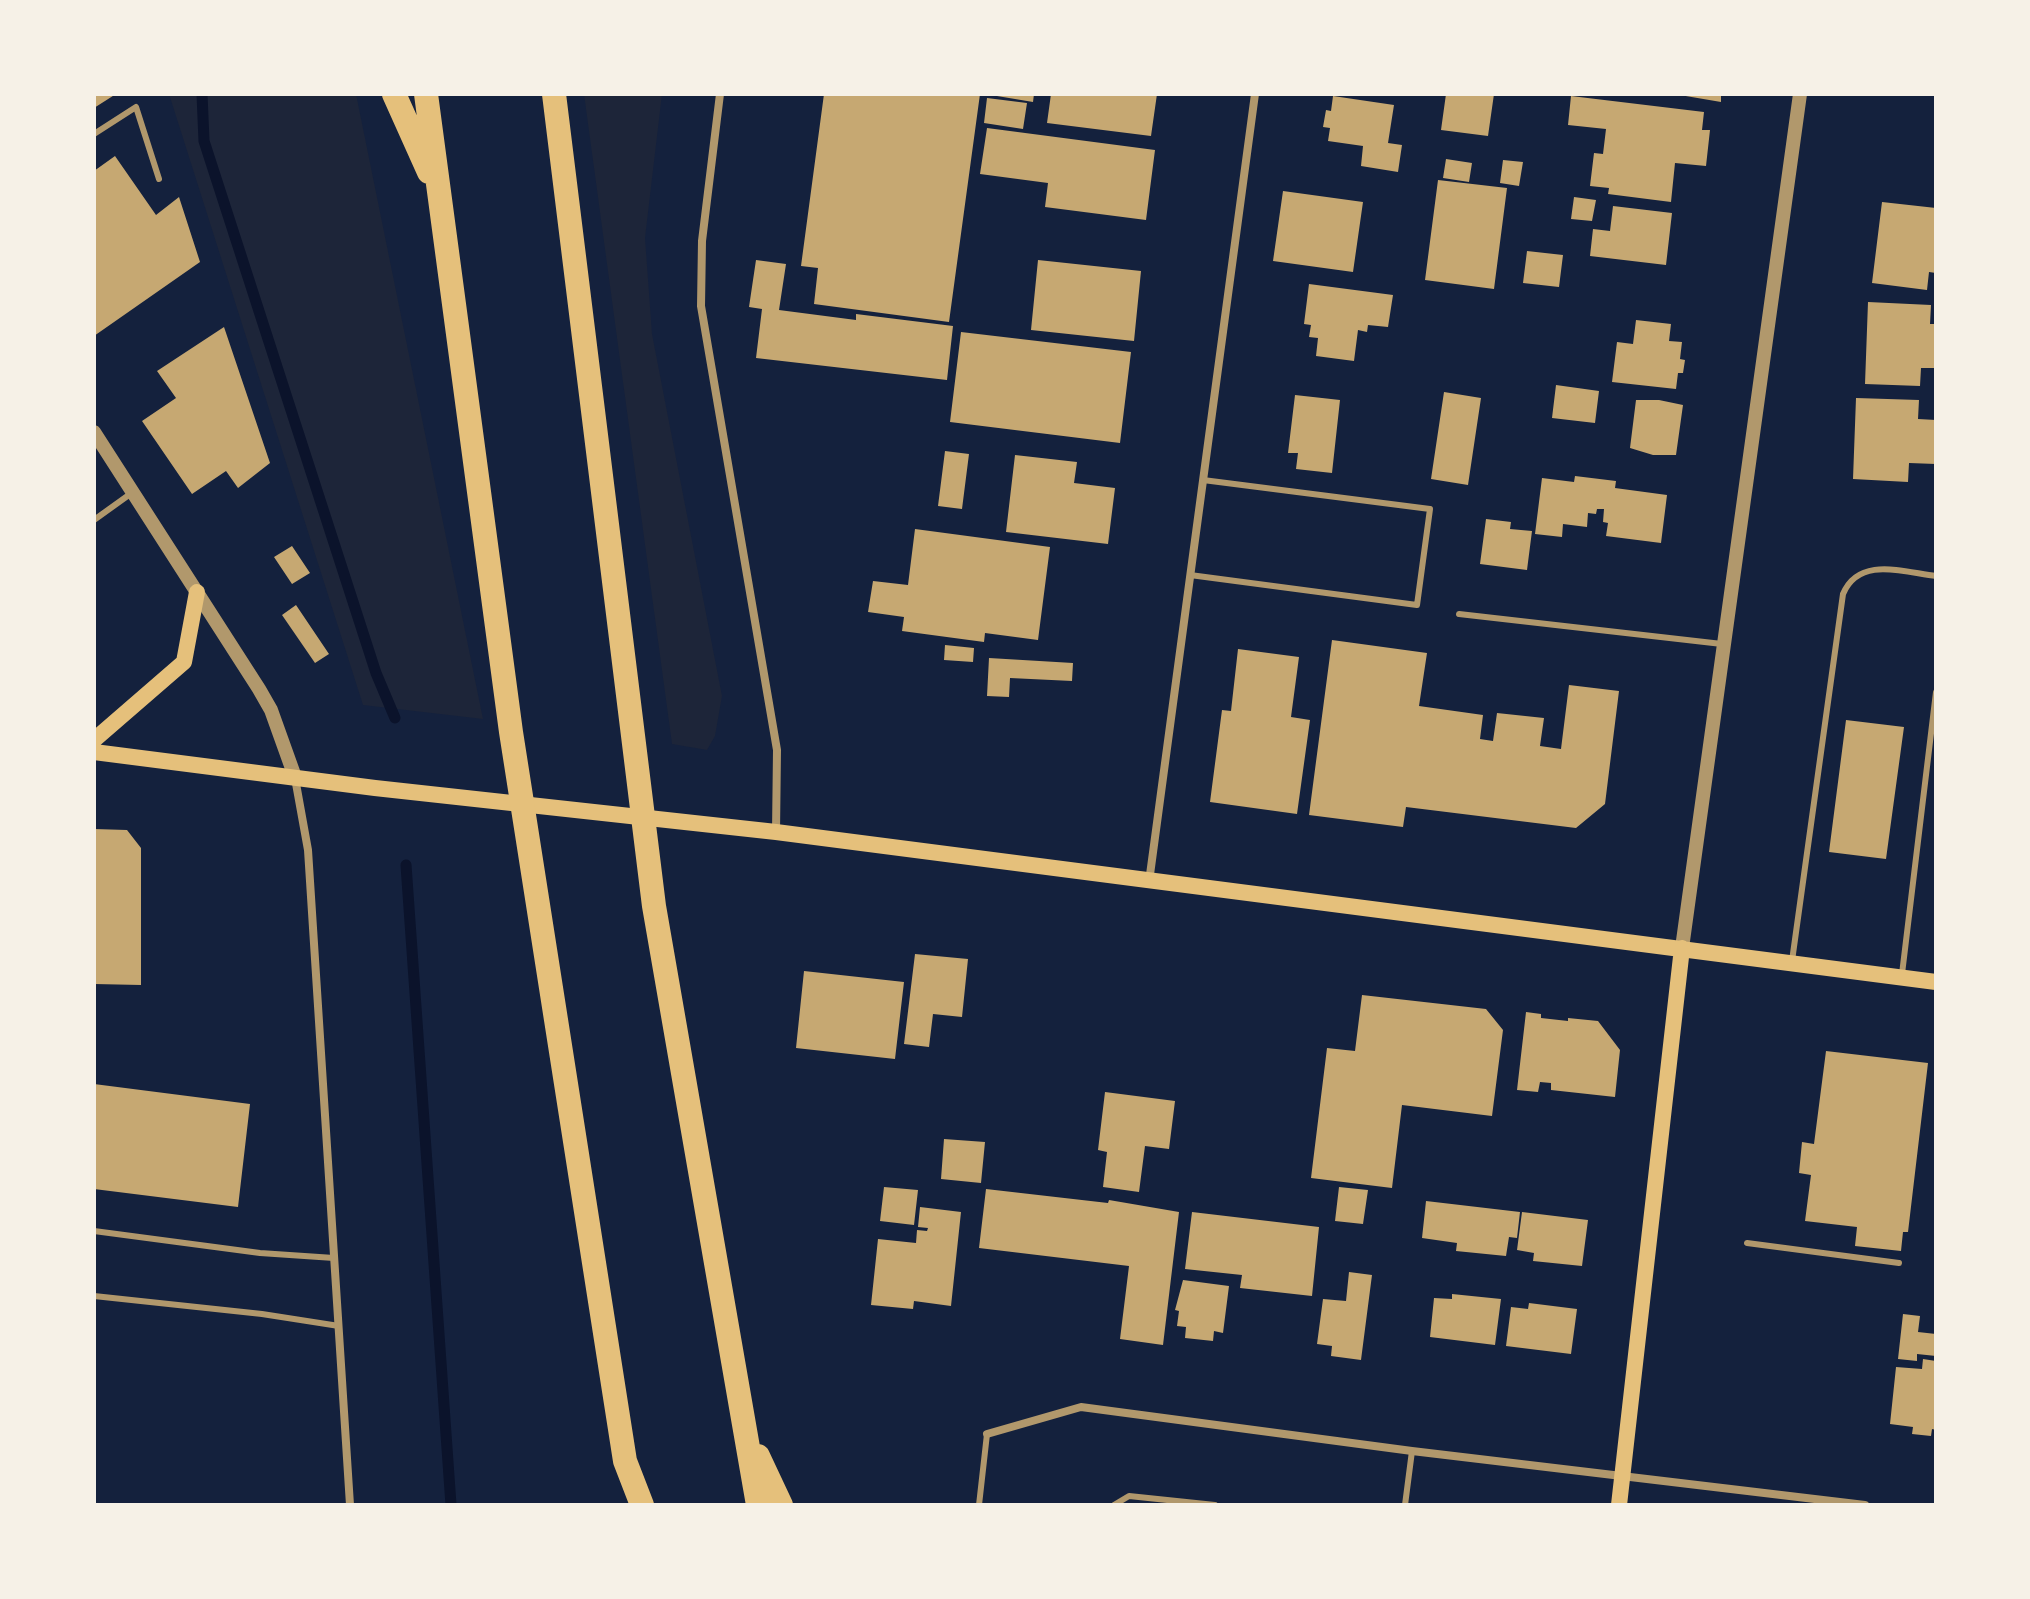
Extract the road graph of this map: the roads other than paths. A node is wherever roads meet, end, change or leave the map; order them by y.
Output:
1 (394, 94) edge
2 (426, 94) edge
3 (554, 94) edge
4 (720, 94) edge
5 (1255, 94) edge
6 (1800, 94) edge
7 (94, 134) edge
8 (159, 179) dead end
9 (441, 200) junction
10 (94, 432) edge
11 (1203, 480) junction
12 (133, 492) junction
13 (94, 520) edge
14 (1190, 575) junction
15 (1936, 576) edge
16 (197, 592) junction
17 (1459, 614) dead end
18 (1724, 645) junction
19 (1936, 692) edge
20 (94, 740) edge
21 (1933, 740) edge
22 (94, 752) edge
23 (295, 777) junction
24 (776, 832) junction
25 (1149, 882) junction
26 (1682, 948) junction
27 (1792, 963) junction
28 (1901, 978) junction
29 (1936, 982) edge
30 (94, 1231) edge
31 (1747, 1243) dead end
32 (334, 1258) junction
33 (1899, 1263) dead end
34 (94, 1296) edge
35 (339, 1326) junction
36 (744, 1427) junction
37 (987, 1434) joint
38 (1412, 1451) junction
39 (625, 1461) junction
40 (1623, 1475) junction
41 (350, 1505) edge
42 (625, 1505) edge
43 (642, 1505) edge
44 (758, 1505) edge
45 (781, 1505) edge
46 (979, 1505) edge
47 (1114, 1505) edge
48 (1215, 1505) edge
49 (1405, 1505) edge
50 (1619, 1505) edge
51 (1865, 1505) edge

1 - 9 highway
2 - 9 highway
3 - 36 highway
4 - 24 street
5 - 11 street
6 - 18 street
7 - 8 lane
9 - 39 highway
10 - 12 street
11 - 14 street
11 - 14 lane
12 - 13 lane
12 - 16 street
14 - 25 street
15 - 27 lane
16 - 20 main road
16 - 23 street
17 - 18 lane
18 - 26 street
19 - 21 lane
21 - 28 lane
22 - 23 main road
23 - 24 main road
23 - 32 street
24 - 25 main road
25 - 26 main road
26 - 27 main road
26 - 40 main road
27 - 28 main road
28 - 29 main road
30 - 32 lane
31 - 33 lane
32 - 35 street
34 - 35 lane
35 - 41 street
36 - 44 highway
36 - 45 highway
37 - 38 street
37 - 46 lane
38 - 40 street
38 - 49 lane
39 - 42 highway
39 - 43 highway
40 - 50 main road
40 - 51 street
47 - 48 lane

